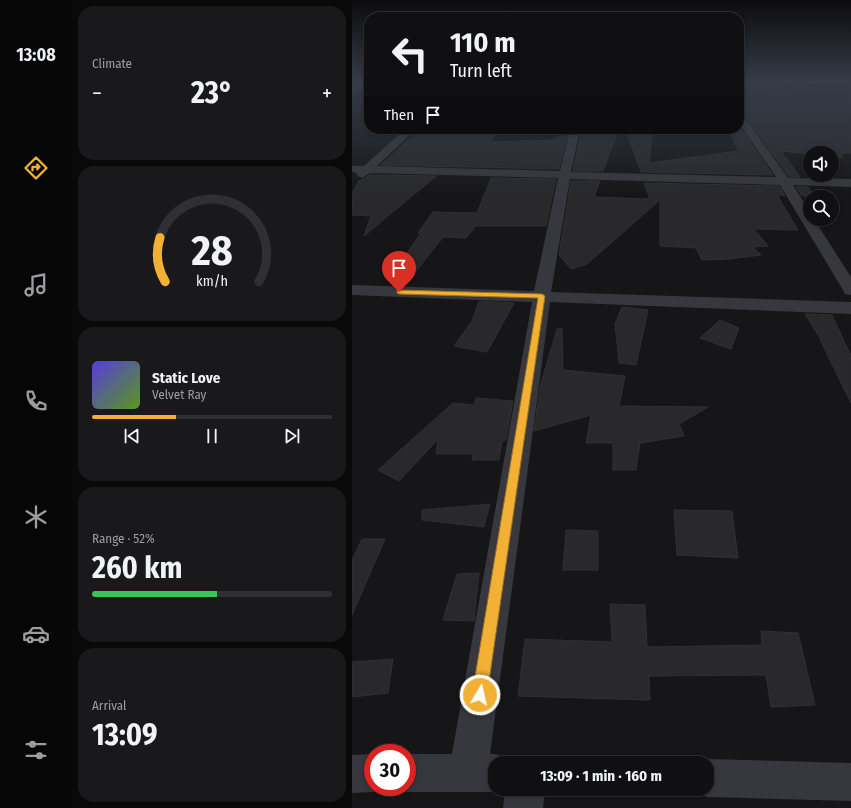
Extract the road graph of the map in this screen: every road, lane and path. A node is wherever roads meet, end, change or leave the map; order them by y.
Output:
1 (744, 123) edge
2 (406, 134) edge
3 (574, 134) edge
4 (352, 169) edge
5 (367, 169) junction
6 (564, 175) junction
7 (784, 182) junction
8 (352, 184) edge
9 (851, 184) edge
10 (352, 290) edge
11 (851, 290) edge
12 (542, 296) junction
13 (851, 308) edge
14 (481, 772) edge
15 (364, 773) edge
16 (416, 773) edge
17 (352, 774) edge
18 (714, 778) edge
19 (851, 782) edge
20 (524, 796) edge
21 (523, 808) edge

1 - 7 street
2 - 5 street
3 - 6 street
4 - 5 street
5 - 6 street
5 - 8 street
6 - 7 street
6 - 12 street
7 - 9 street
7 - 11 street
10 - 12 street
12 - 13 street
12 - 14 street
14 - 16 street
15 - 17 street
18 - 19 street
20 - 21 street

